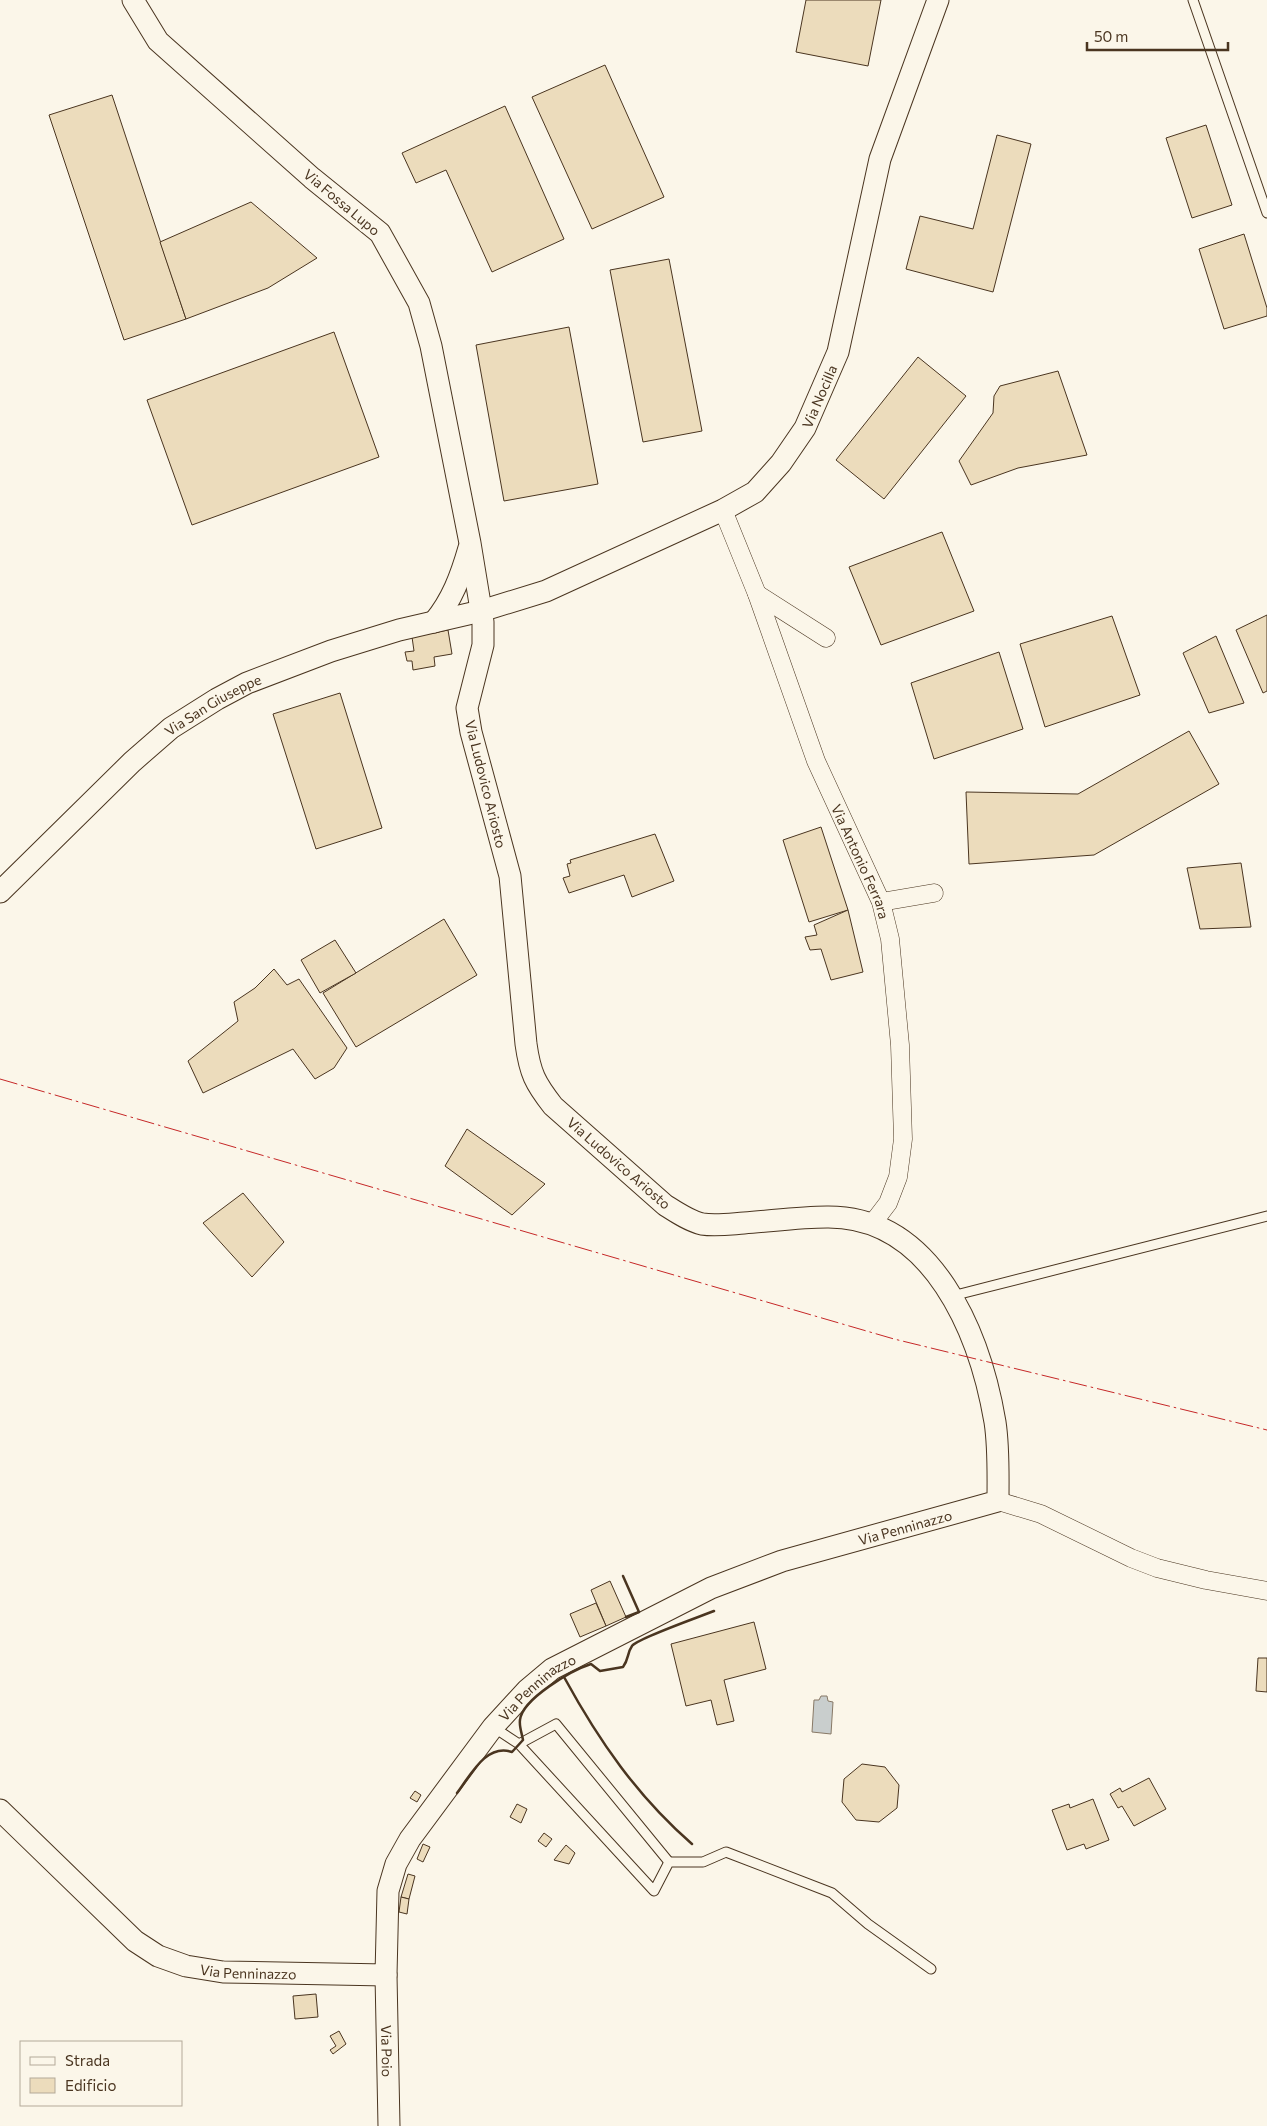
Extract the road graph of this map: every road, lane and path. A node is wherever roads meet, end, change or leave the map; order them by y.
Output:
1 (132, 0) edge
2 (938, 0) edge
3 (1193, 0) edge
4 (1267, 213) edge
5 (723, 510) junction
6 (470, 543) junction
7 (757, 594) junction
8 (481, 611) junction
9 (434, 622) junction
10 (826, 638) dead end
11 (0, 892) edge
12 (934, 893) dead end
13 (880, 902) junction
14 (1267, 1216) edge
15 (872, 1224) junction
16 (952, 1296) junction
17 (998, 1501) junction
18 (1267, 1591) edge
19 (493, 1727) junction
20 (519, 1744) junction
21 (0, 1810) edge
22 (668, 1862) junction
23 (931, 1969) dead end
24 (386, 1976) junction
25 (389, 2126) edge

1 - 6 street, Via Fossa Lupo
2 - 5 street, Via Nocilla
3 - 4 lane
5 - 7 street, Via Antonio Ferrara
5 - 8 street, Via Nocilla
6 - 8 street, Via Fossa Lupo
6 - 9 street
7 - 10 street
7 - 13 street, Via Antonio Ferrara
8 - 9 street, Via San Giuseppe
8 - 15 street, Via Ludovico Ariosto
9 - 11 street, Via San Giuseppe
12 - 13 street
13 - 15 street, Via Antonio Ferrara
14 - 16 lane
15 - 16 street, Via Ludovico Ariosto
16 - 17 street, Via Ludovico Ariosto
17 - 18 street
17 - 19 street, Via Penninazzo
19 - 20 lane
19 - 24 street, Via Penninazzo
20 - 22 lane
20 - 22 lane
21 - 24 street, Via Penninazzo
22 - 23 lane
24 - 25 street, Via Poio

